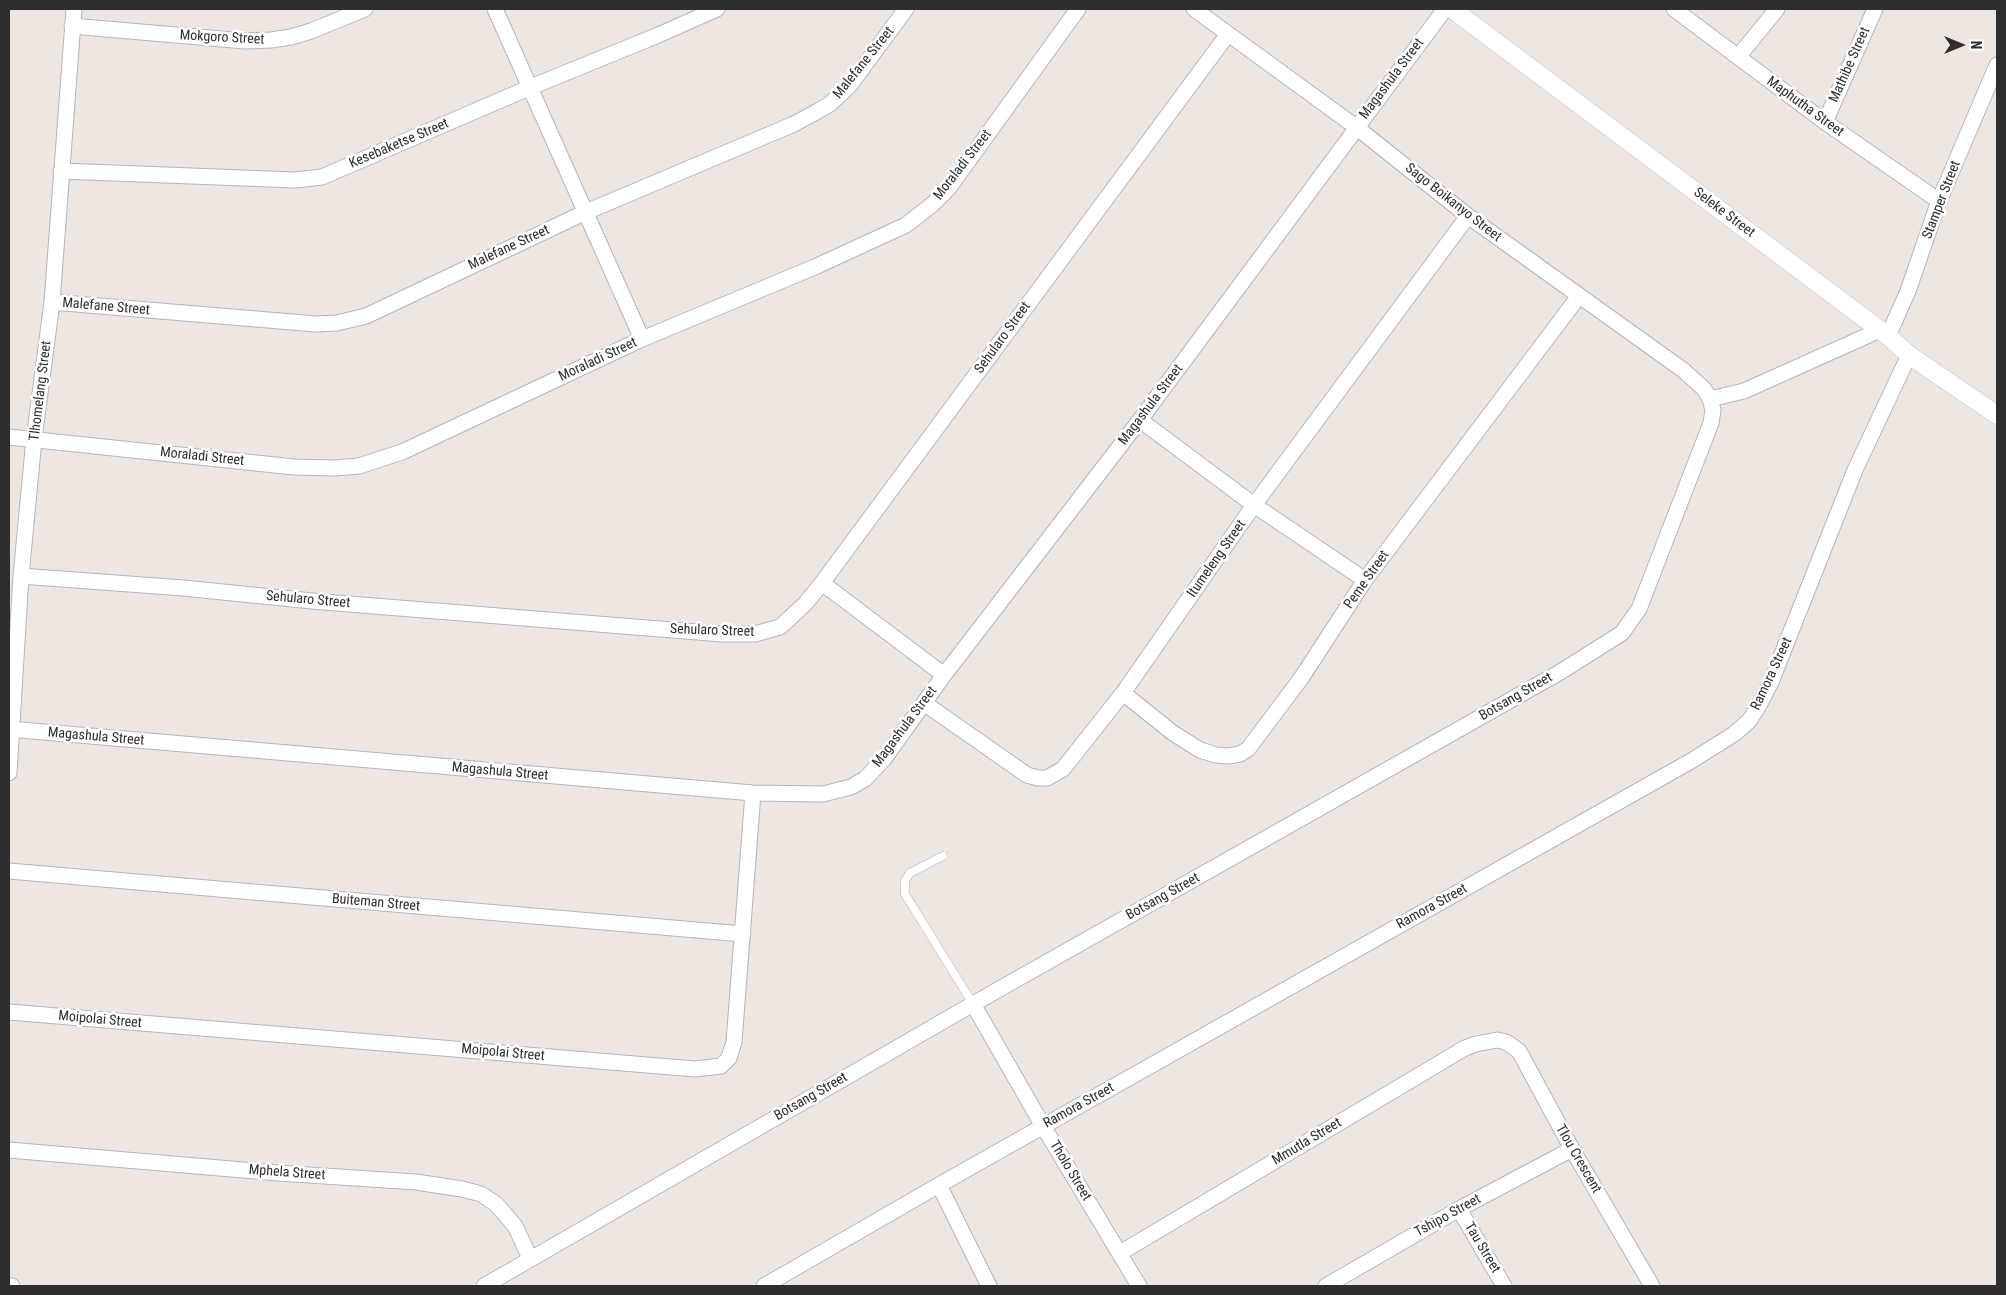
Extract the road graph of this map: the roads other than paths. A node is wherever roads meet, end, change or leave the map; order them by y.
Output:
1 (74, 9) edge
2 (366, 9) edge
3 (496, 9) edge
4 (717, 9) edge
5 (906, 9) edge
6 (1078, 9) edge
7 (1194, 9) edge
8 (1444, 9) edge
9 (1452, 9) edge
10 (1674, 9) edge
11 (1777, 9) edge
12 (1874, 9) edge
13 (72, 26) junction
14 (1228, 34) junction
15 (1738, 57) junction
16 (1997, 65) edge
17 (531, 87) junction
18 (1825, 122) junction
19 (1356, 127) junction
20 (61, 171) junction
21 (1939, 201) junction
22 (586, 212) junction
23 (1468, 216) junction
24 (1579, 296) junction
25 (52, 302) junction
26 (1884, 333) junction
27 (642, 339) junction
28 (1909, 355) junction
29 (1710, 398) junction
30 (1997, 415) edge
31 (1140, 420) junction
32 (9, 438) edge
33 (34, 440) junction
34 (1254, 505) junction
35 (21, 576) junction
36 (1365, 580) junction
37 (822, 583) junction
38 (944, 675) junction
39 (1123, 692) junction
40 (924, 703) junction
41 (10, 730) edge
42 (9, 773) edge
43 (753, 794) junction
44 (943, 856) dead end
45 (9, 871) edge
46 (743, 934) junction
47 (973, 1004) junction
48 (9, 1012) edge
49 (1497, 1040) joint
50 (1043, 1126) junction
51 (1572, 1149) junction
52 (9, 1150) edge
53 (939, 1185) junction
54 (1459, 1209) junction
55 (1120, 1253) junction
56 (530, 1258) junction
57 (1344, 1282) edge
58 (484, 1286) edge
59 (764, 1286) edge
60 (989, 1286) edge
61 (1139, 1286) edge
62 (1326, 1286) edge
63 (1504, 1286) edge
64 (1652, 1286) edge

1 - 13 street, Tlhomelang Street
2 - 13 street, Mokgoro Street
3 - 17 street
4 - 17 street, Kesebaketse Street
5 - 22 street, Malefane Street
6 - 27 street, Moraladi Street
7 - 14 street, Sago Boikanyo Street
8 - 19 street, Magashula Street
9 - 26 street, Seleke Street
10 - 15 street, Maphutha Street
11 - 15 street
12 - 18 street, Mathibe Street
13 - 20 street, Tlhomelang Street
14 - 19 street, Sago Boikanyo Street
14 - 37 street, Sehularo Street
15 - 18 street, Maphutha Street
16 - 21 street, Stamper Street
17 - 20 street, Kesebaketse Street
17 - 22 street
18 - 21 street, Maphutha Street
19 - 23 street, Sago Boikanyo Street
19 - 31 street, Magashula Street
20 - 25 street, Tlhomelang Street
21 - 26 street, Stamper Street
22 - 25 street, Malefane Street
22 - 27 street
23 - 24 street, Sago Boikanyo Street
23 - 34 street, Itumeleng Street
24 - 29 street, Sago Boikanyo Street
24 - 36 street, Peme Street
25 - 33 street, Tlhomelang Street
26 - 28 street, Seleke Street
26 - 29 street
27 - 33 street, Moraladi Street
28 - 30 street, Seleke Street
28 - 50 street, Ramora Street
29 - 47 street, Botsang Street
31 - 34 street
31 - 38 street, Magashula Street
32 - 33 street, Moraladi Street
33 - 35 street, Tlhomelang Street
34 - 36 street
34 - 39 street, Itumeleng Street
35 - 37 street, Sehularo Street
35 - 41 street, Tlhomelang Street
36 - 39 street, Peme Street
37 - 38 street
38 - 40 street, Magashula Street
39 - 40 street, Itumeleng Street
40 - 43 street, Magashula Street
41 - 42 street, Tlhomelang Street
41 - 43 street, Magashula Street
43 - 46 street, Moipolai Street
44 - 47 lane
45 - 46 street, Buiteman Street
46 - 48 street, Moipolai Street
47 - 50 street, Tholo Street
47 - 56 street, Botsang Street
49 - 51 street, Tlou Crescent
49 - 55 street, Mmutla Street
50 - 53 street, Ramora Street
50 - 55 street, Tholo Street
51 - 54 street, Tshipo Street
51 - 64 street, Tlou Crescent
52 - 56 street, Mphela Street
53 - 59 street, Ramora Street
53 - 60 street
54 - 57 street, Tshipo Street
54 - 63 street, Tau Street
55 - 61 street, Tholo Street
56 - 58 street, Botsang Street
57 - 62 street, Tshipo Street

